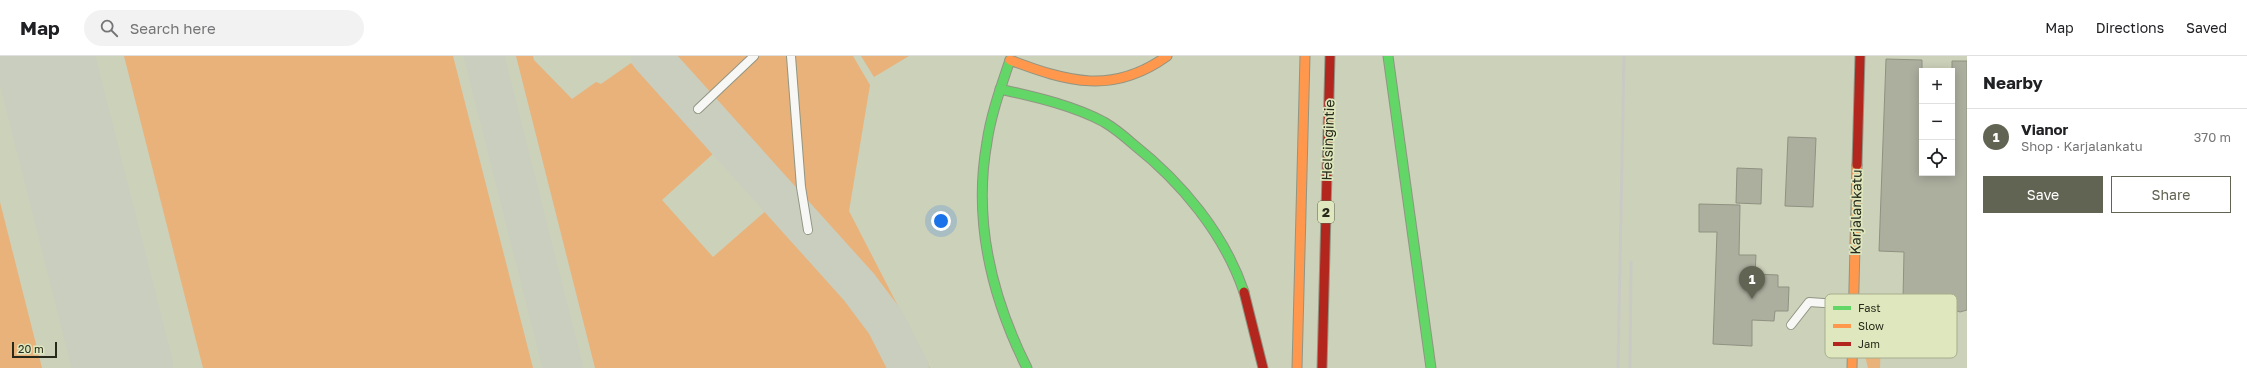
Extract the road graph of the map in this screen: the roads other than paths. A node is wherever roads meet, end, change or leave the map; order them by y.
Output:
1 (754, 56) edge
2 (791, 56) edge
3 (1167, 56) edge
4 (1305, 56) edge
5 (1330, 56) edge
6 (1388, 56) edge
7 (1860, 56) edge
8 (1000, 89) junction
9 (698, 109) dead end
10 (808, 230) dead end
11 (1854, 294) edge
12 (1825, 303) edge
13 (1791, 325) dead end
14 (1852, 358) edge
15 (1027, 368) edge
16 (1263, 368) edge
17 (1297, 368) edge
18 (1322, 368) edge
19 (1431, 368) edge
20 (1852, 368) edge

1 - 9 lane
2 - 10 lane
3 - 8 main road
4 - 17 main road, Helsingintie / 2
5 - 18 main road, Helsingintie / 2
6 - 19 main road
7 - 11 main road, Karjalankatu
8 - 15 main road
8 - 16 main road
12 - 13 lane
14 - 20 main road, Karjalankatu

